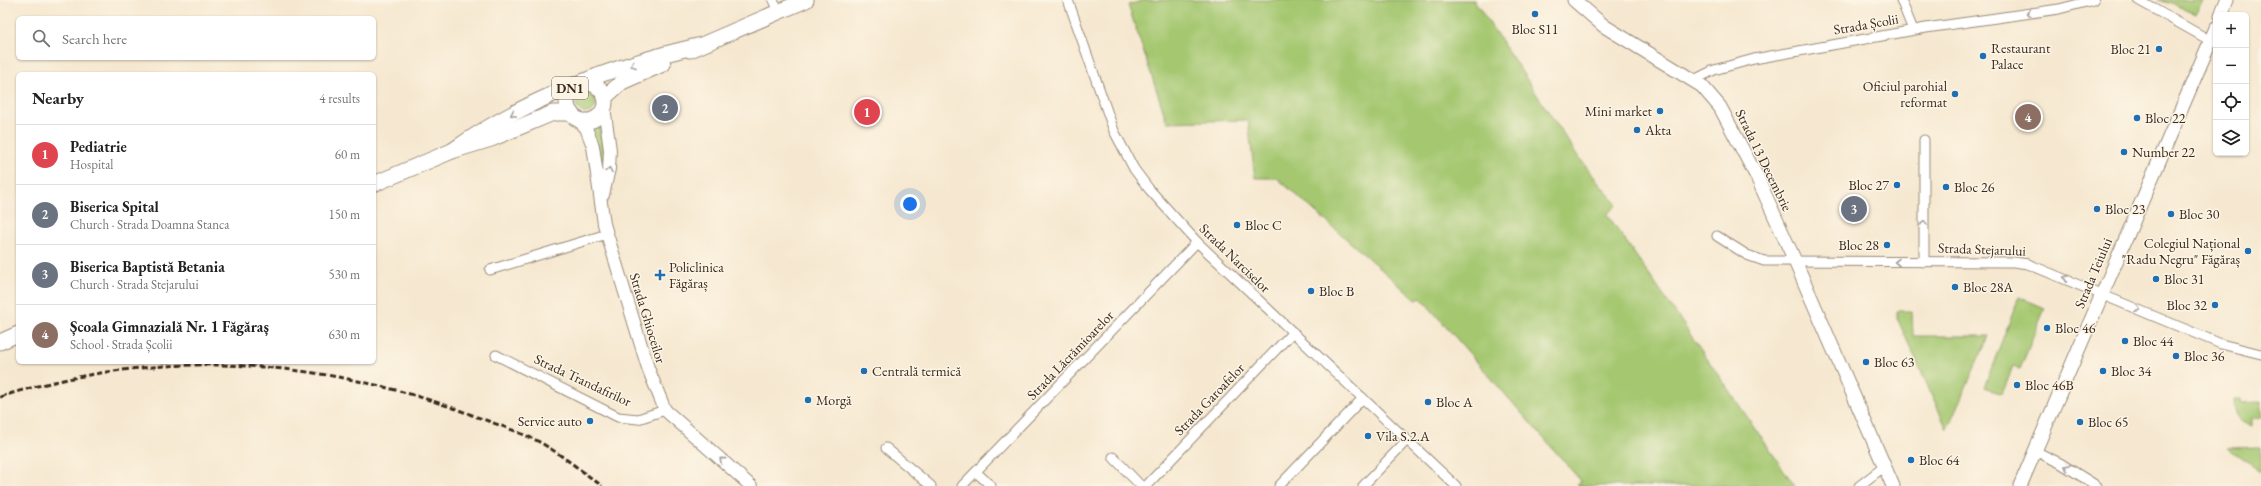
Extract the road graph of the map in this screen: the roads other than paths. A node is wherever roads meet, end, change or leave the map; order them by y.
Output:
1 (806, 0) edge
2 (1068, 0) edge
3 (1574, 0) edge
4 (1901, 0) edge
5 (2094, 0) edge
6 (2138, 0) edge
7 (2228, 0) edge
8 (775, 6) edge
9 (2222, 12) edge
10 (1913, 30) junction
11 (2213, 36) edge
12 (2211, 41) junction
13 (698, 46) junction
14 (1694, 80) junction
15 (578, 85) junction
16 (604, 102) junction
17 (573, 115) junction
18 (1924, 140) dead end
19 (452, 151) junction
20 (376, 183) edge
21 (601, 208) junction
22 (607, 234) junction
23 (1717, 236) dead end
24 (1197, 242) junction
25 (1796, 261) junction
26 (1924, 262) junction
27 (490, 270) dead end
28 (2102, 294) junction
29 (1293, 332) junction
30 (16, 335) edge
31 (0, 342) edge
32 (2261, 354) edge
33 (496, 355) dead end
34 (1363, 398) junction
35 (665, 410) junction
36 (1407, 440) junction
37 (886, 448) dead end
38 (2035, 451) junction
39 (1113, 457) dead end
40 (1884, 466) junction
41 (976, 472) junction
42 (1454, 485) edge
43 (751, 486) edge
44 (931, 486) edge
45 (962, 486) edge
46 (991, 486) edge
47 (1142, 486) edge
48 (1146, 486) edge
49 (1279, 486) edge
50 (1363, 486) edge
51 (1859, 486) edge
52 (1893, 486) edge
53 (2020, 486) edge
54 (2097, 486) edge

1 - 8 main road, DN1
2 - 24 street, Strada Narciselor
3 - 14 main road, Strada 13 Decembrie
4 - 10 street
5 -> 10 street, Strada Școlii
6 - 12 street
7 - 9 main road
8 - 13 main road, DN1
10 - 14 street, Strada Școlii
11 - 12 main road, Strada Teiului
12 - 28 main road, Strada Teiului
13 -> 15 main road, DN1
13 - 16 main road, DN1
14 - 25 main road, Strada 13 Decembrie
15 - 16 main road, DN1
15 - 17 main road, DN1
15 -> 19 main road, DN1
16 - 17 main road, DN1
21 -> 16 street, Strada Ghioceilor
17 - 19 main road, DN1
17 - 21 street, Strada Ghioceilor
26 -> 18 street, Strada Stejarului
19 - 20 main road, DN1
21 - 22 street, Strada Ghioceilor
22 - 27 street
22 - 35 street, Strada Ghioceilor
23 - 25 street
24 - 29 street, Strada Narciselor
24 - 41 street, Strada Lăcrămioarelor
26 -> 25 street, Strada Stejarului
25 - 40 main road, Strada 13 Decembrie
28 -> 26 street, Strada Stejarului
28 -> 32 street, Strada Stejarului
28 - 38 main road, Strada Teiului
29 - 34 street, Strada Narciselor
29 - 48 street, Strada Garoafelor
30 - 31 main road
33 - 35 street, Strada Trandafirilor
34 - 36 street, Strada Narciselor
34 - 49 street
43 -> 35 street
36 - 42 street, Strada Narciselor
36 - 50 street
37 - 44 street
38 - 53 main road, Strada Teiului
54 -> 38 street
39 - 47 street
40 - 51 street
40 - 52 main road, Strada 13 Decembrie
41 - 45 street, Strada Lăcrămioarelor
41 - 46 street

